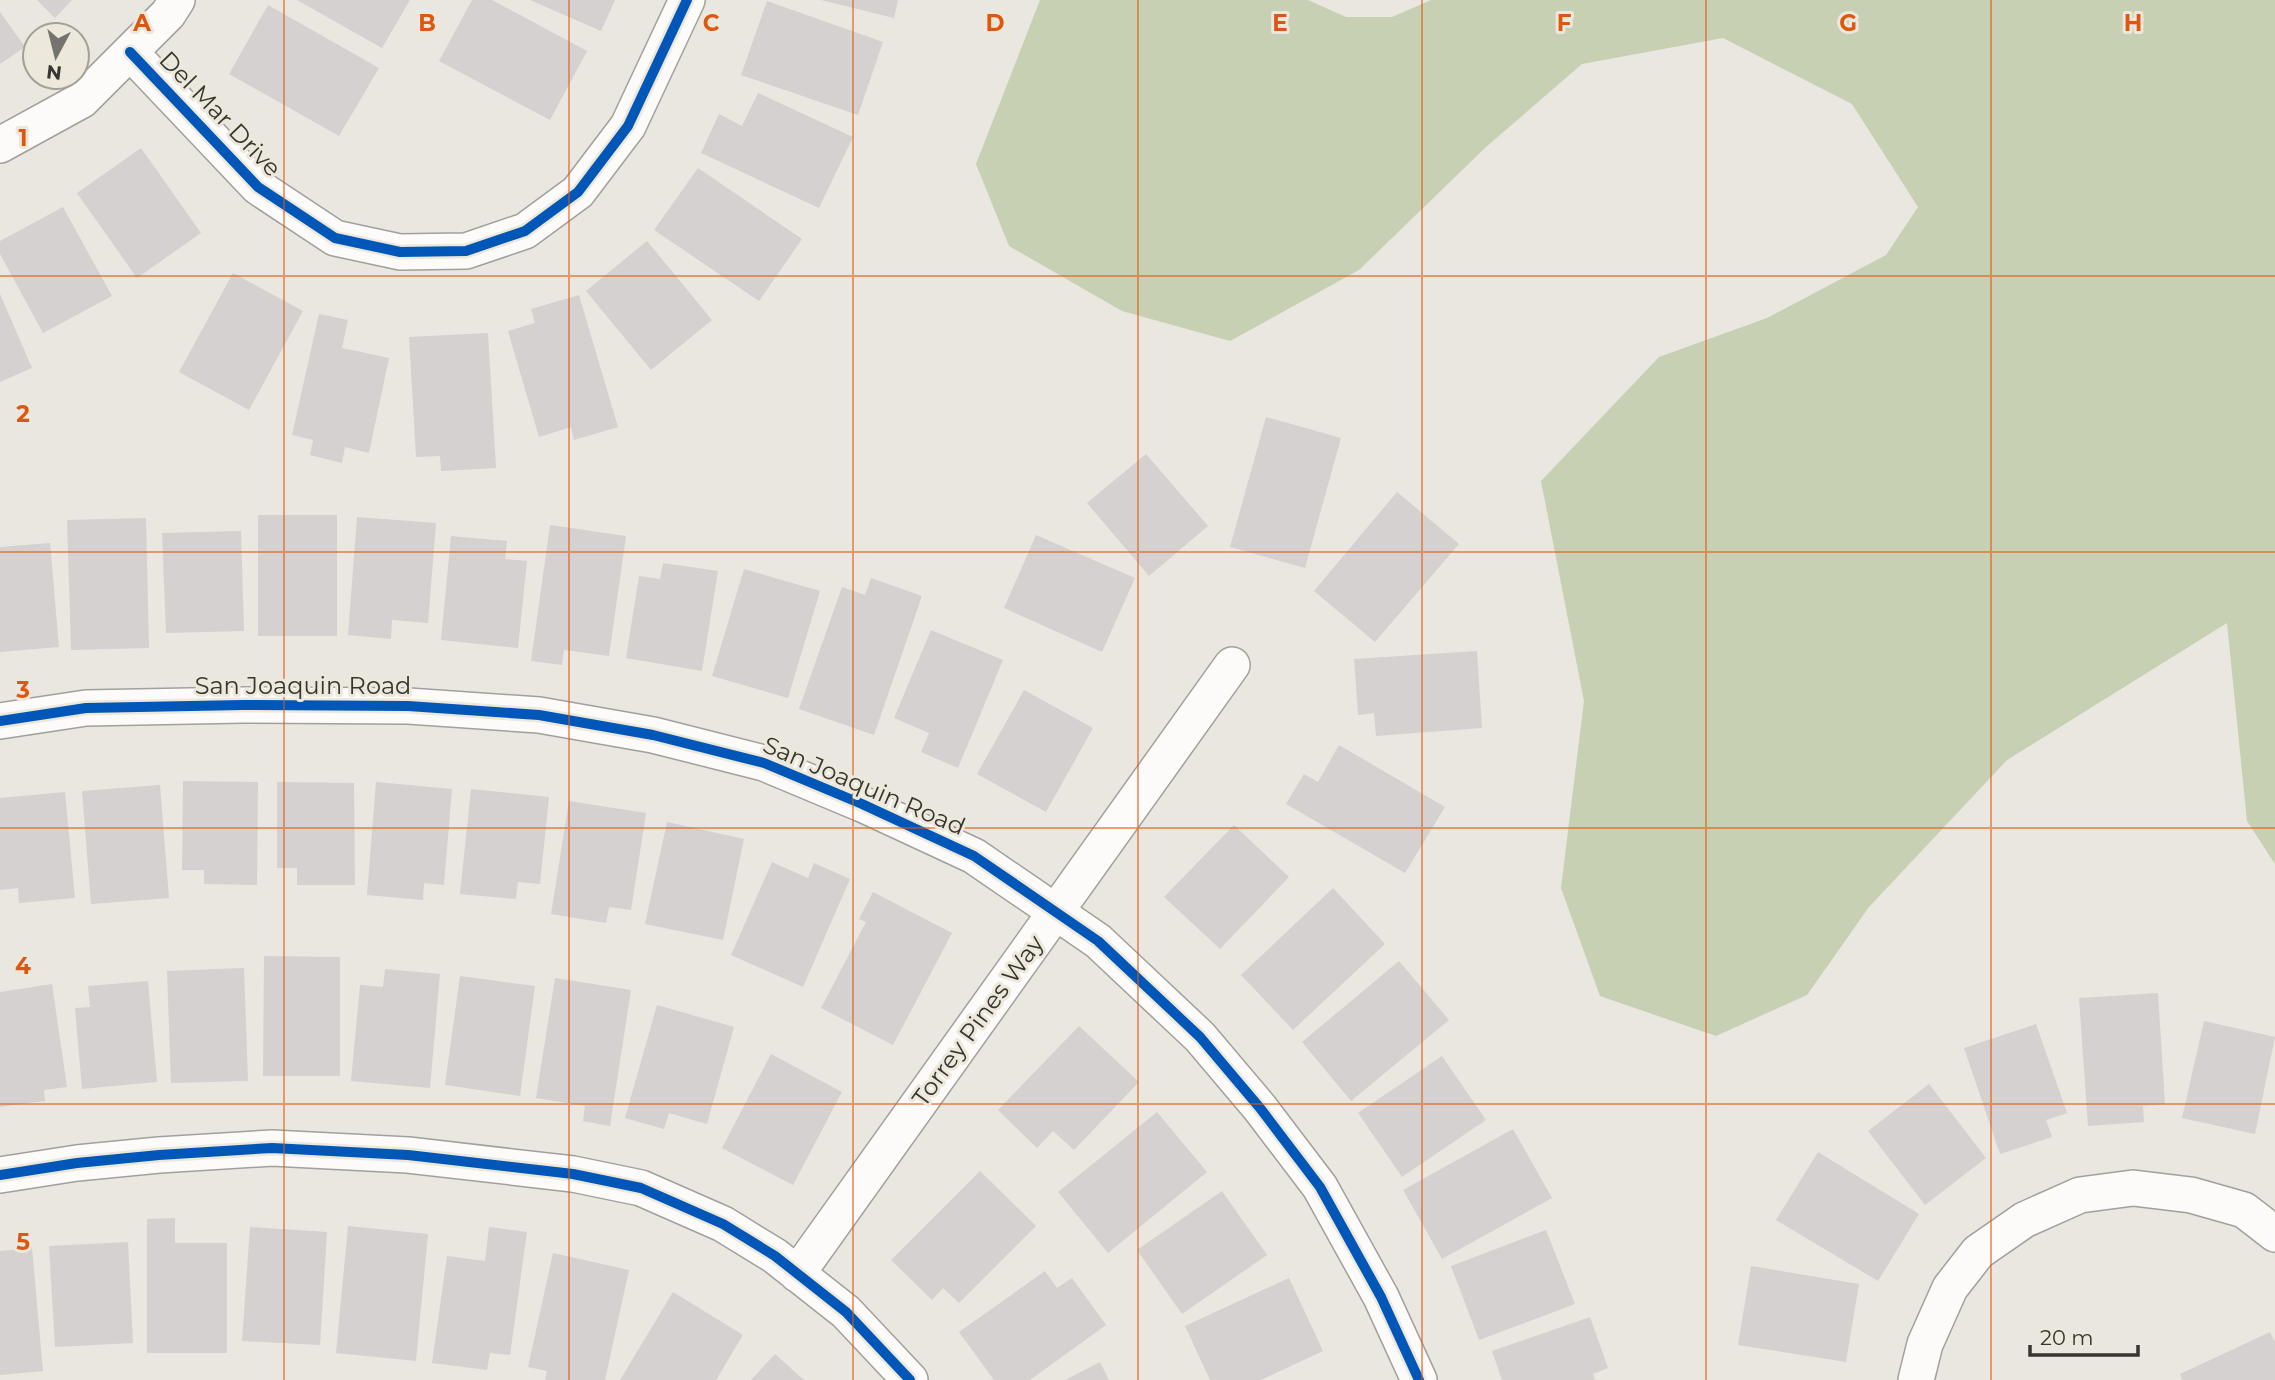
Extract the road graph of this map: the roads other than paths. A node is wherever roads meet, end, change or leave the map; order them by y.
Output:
1 (177, 0) edge
2 (687, 0) edge
3 (130, 52) junction
4 (0, 145) edge
5 (1233, 666) dead end
6 (0, 721) edge
7 (1055, 912) junction
8 (0, 1175) edge
9 (2275, 1234) edge
10 (797, 1273) junction
11 (910, 1380) edge
12 (1419, 1380) edge
13 (1916, 1380) edge

1 - 3 street
2 - 3 street, Del Mar Drive
3 - 4 street
5 - 7 street, Torrey Pines Way
6 - 7 street, San Joaquin Road
7 - 10 street, Torrey Pines Way
7 - 12 street, San Joaquin Road
8 - 10 street
9 - 13 street
10 - 11 street

